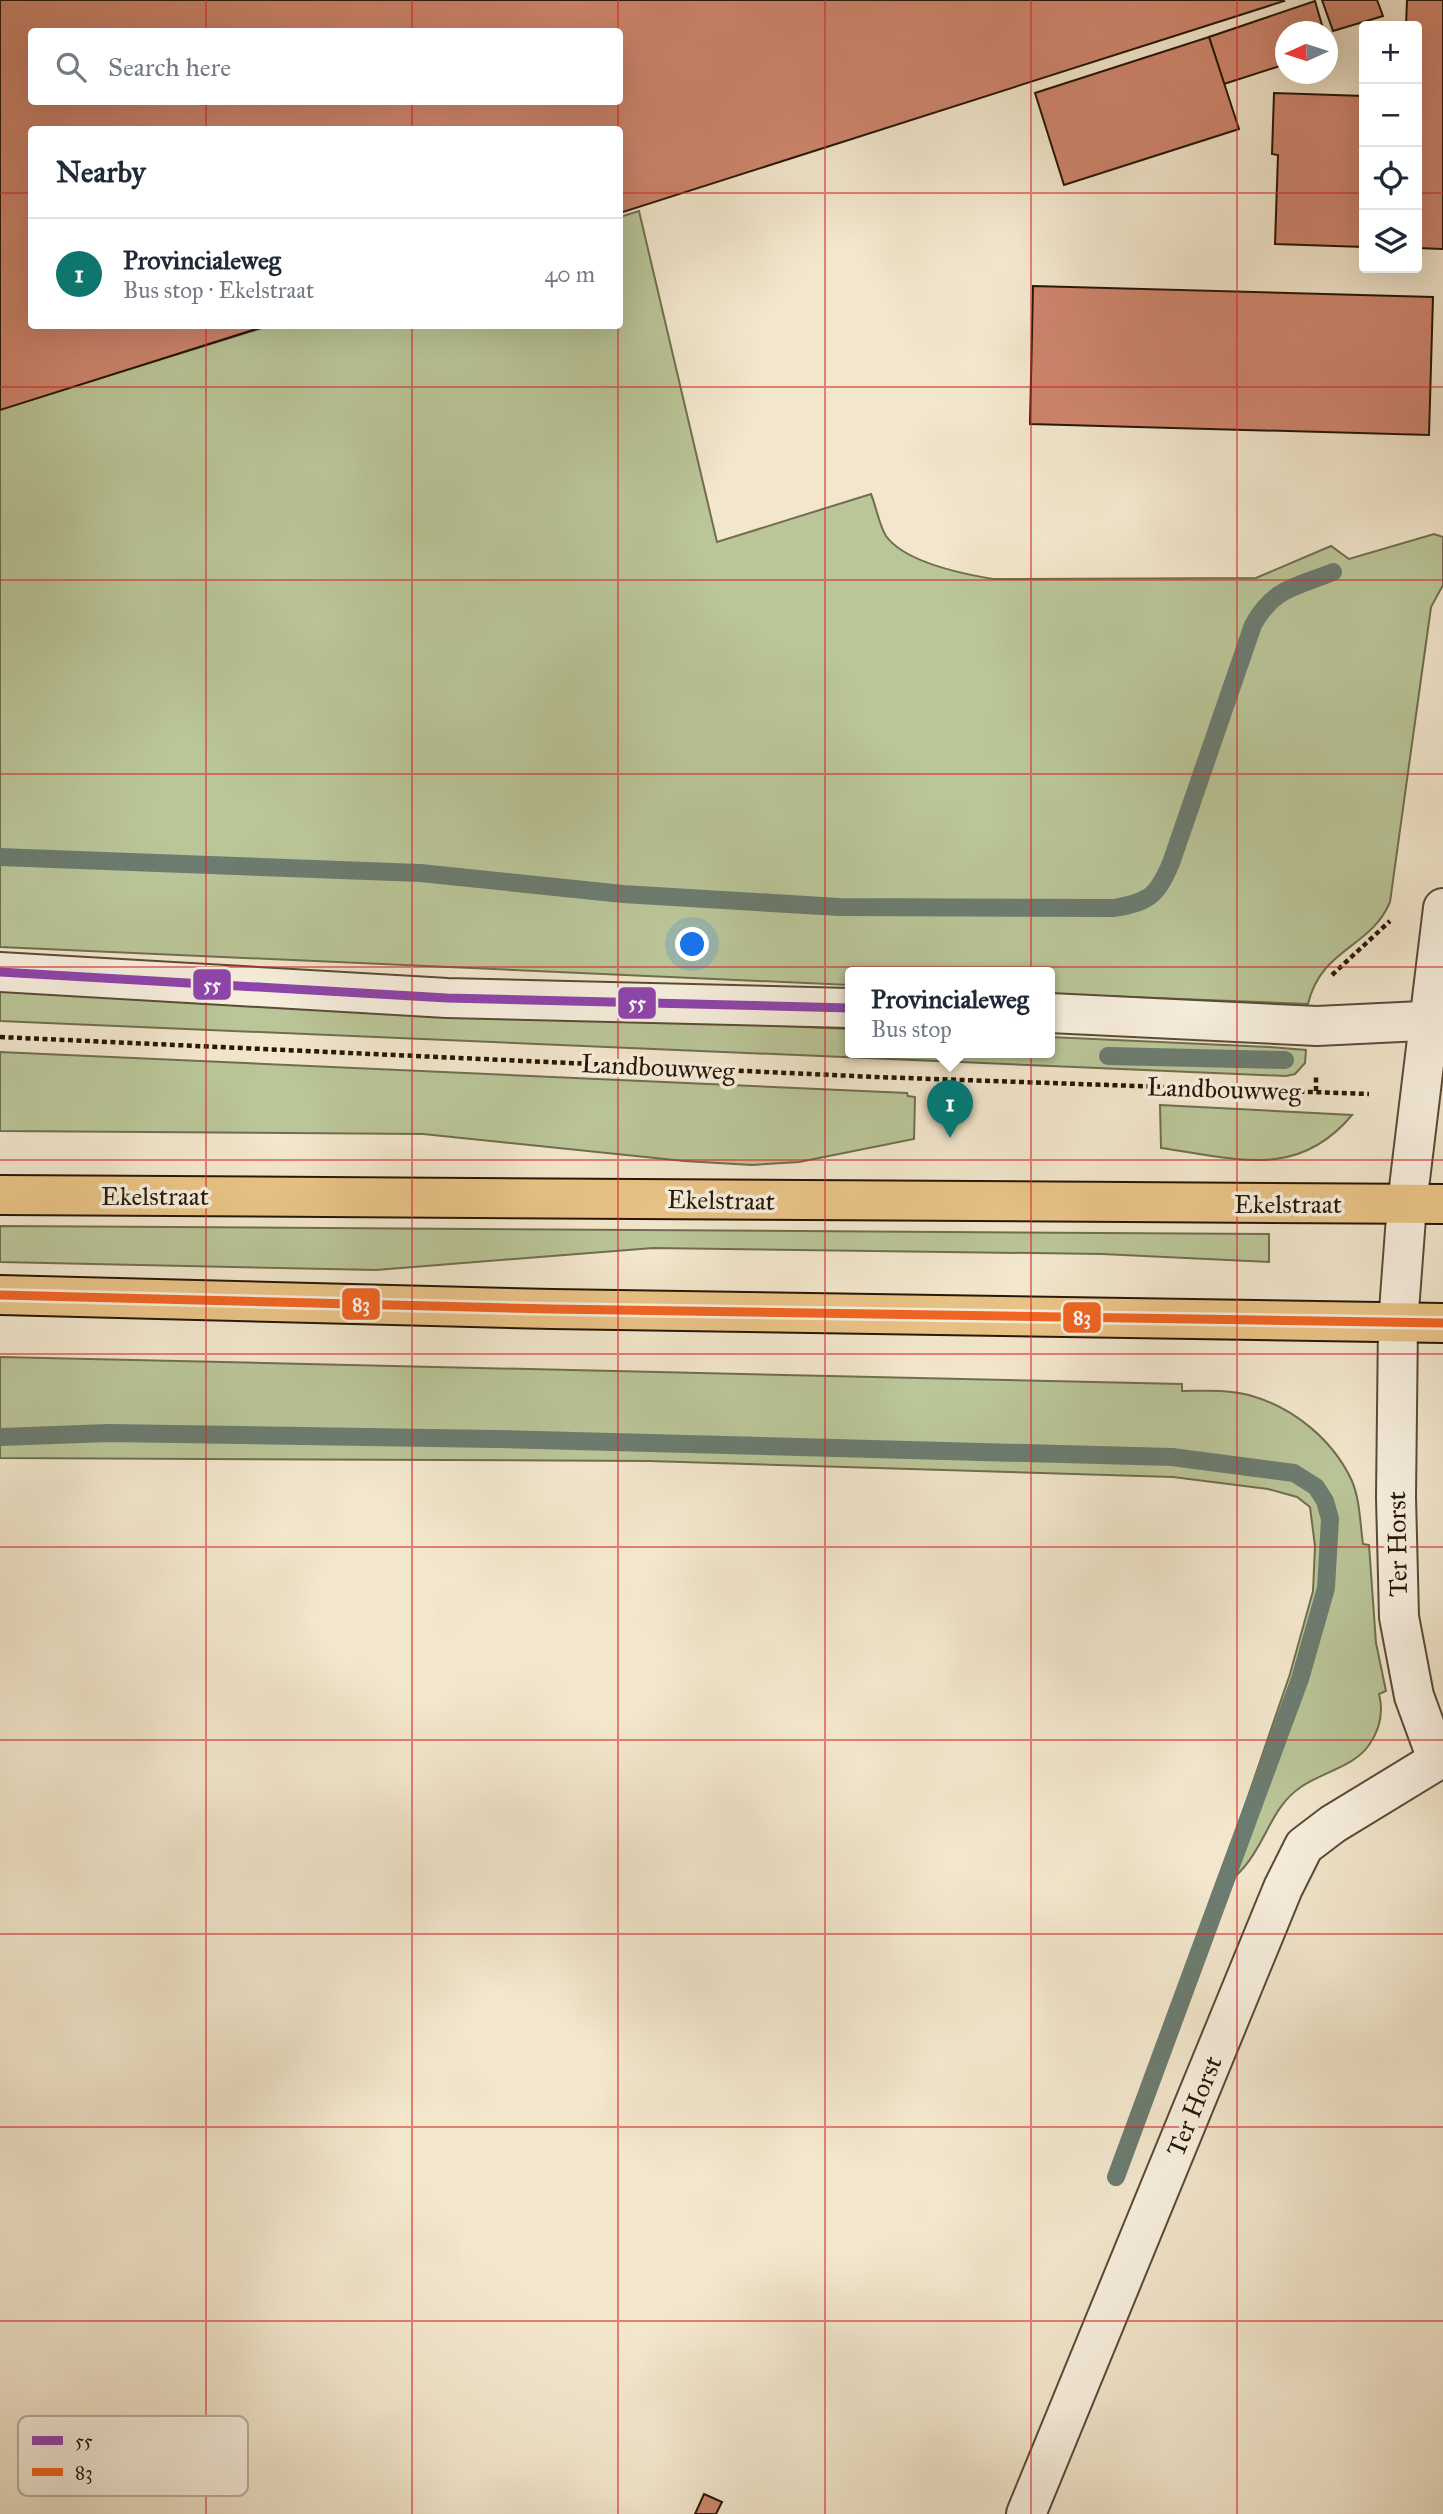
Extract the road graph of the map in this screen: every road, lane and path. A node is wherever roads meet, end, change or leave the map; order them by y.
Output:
1 (1443, 908) edge
2 (1393, 918) dead end
3 (0, 972) edge
4 (845, 1008) edge
5 (1055, 1013) edge
6 (1437, 1020) edge
7 (1317, 1026) junction
8 (0, 1037) edge
9 (0, 1195) edge
10 (1425, 1204) edge
11 (0, 1294) edge
12 (1443, 1323) edge
13 (1398, 1324) junction
14 (1440, 1758) edge
15 (1027, 2514) edge

1 - 6 street, Ter Horst
2 - 7 path
3 - 4 street
5 - 7 street
6 - 7 street
6 - 10 street, Ter Horst
7 - 8 path, Landbouwweg
9 - 10 main road, Ekelstraat
10 - 13 street, Ter Horst
11 - 13 main road
12 - 13 main road
13 - 14 street, Ter Horst
14 - 15 street, Ter Horst

